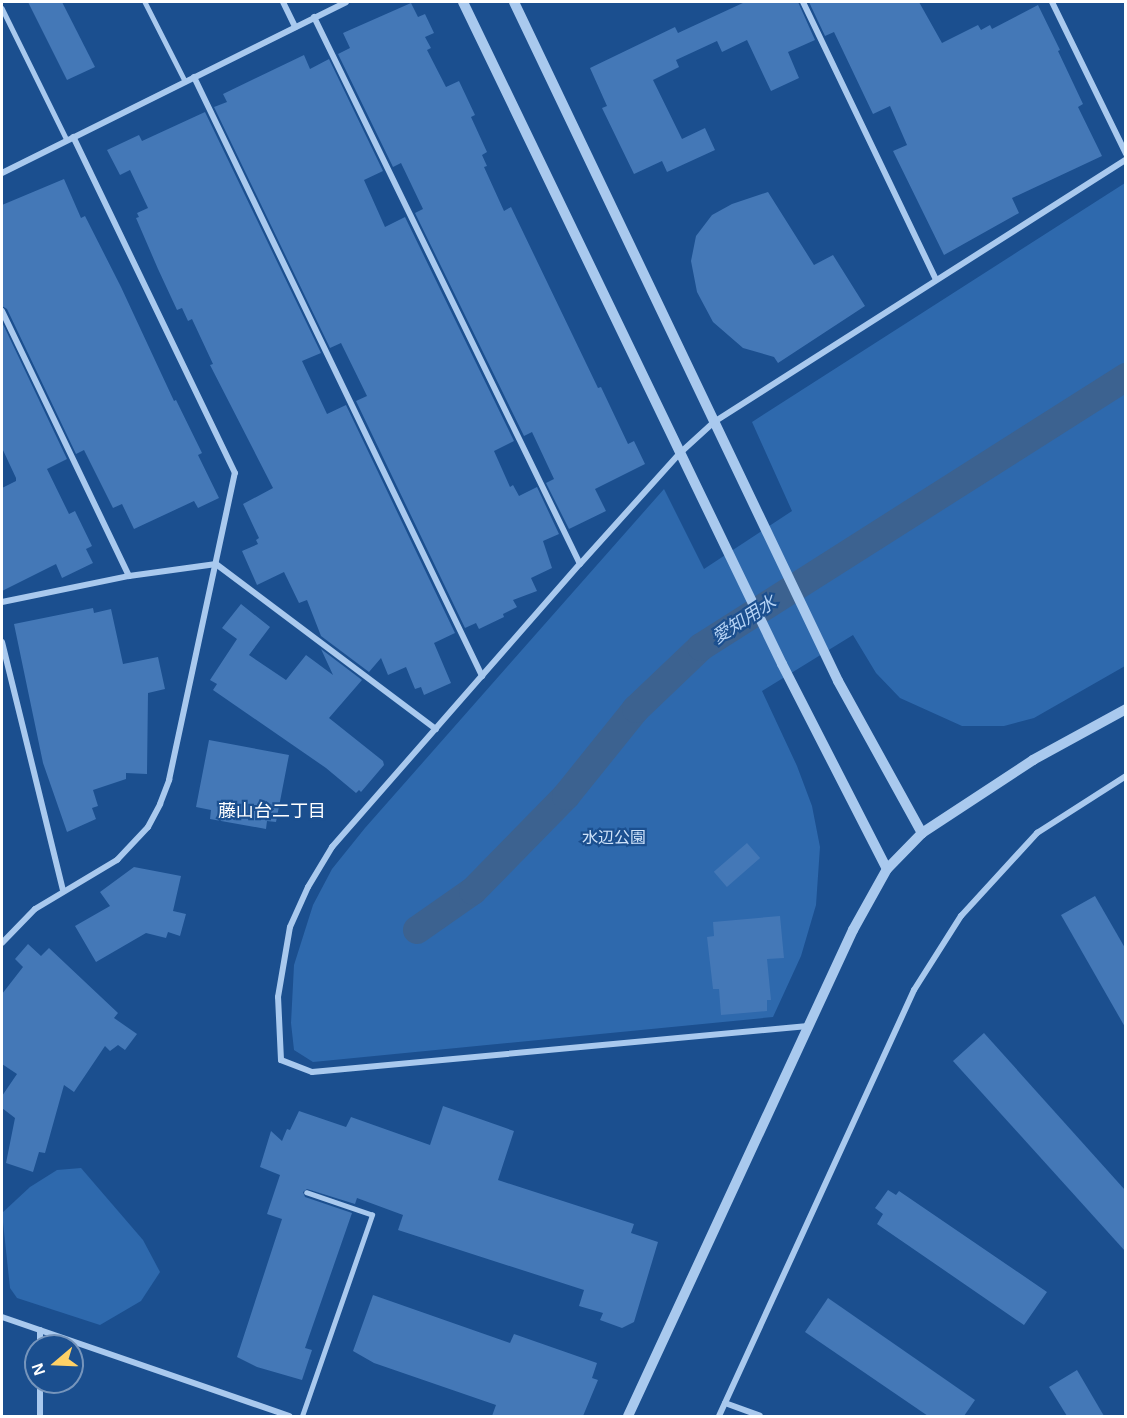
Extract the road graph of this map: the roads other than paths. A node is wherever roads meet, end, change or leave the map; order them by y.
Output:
1 (146, 2) edge
2 (283, 2) edge
3 (345, 2) edge
4 (463, 2) edge
5 (514, 2) edge
6 (803, 2) edge
7 (1052, 2) edge
8 (2, 8) edge
9 (314, 17) junction
10 (295, 27) junction
11 (194, 77) junction
12 (186, 81) junction
13 (70, 139) junction
14 (1125, 154) edge
15 (1125, 160) edge
16 (2, 173) edge
17 (936, 279) junction
18 (2, 311) edge
19 (714, 422) junction
20 (680, 453) junction
21 (216, 564) junction
22 (580, 564) junction
23 (129, 576) junction
24 (2, 603) edge
25 (2, 642) edge
26 (482, 676) junction
27 (1125, 709) edge
28 (435, 729) junction
29 (1125, 776) edge
30 (922, 833) junction
31 (887, 868) junction
32 (63, 890) junction
33 (2, 943) edge
34 (808, 1026) junction
35 (307, 1193) dead end
36 (2, 1317) edge
37 (40, 1330) junction
38 (40, 1334) edge
39 (40, 1394) edge
40 (725, 1403) junction
41 (39, 1416) edge
42 (289, 1416) edge
43 (302, 1416) edge
44 (628, 1416) edge
45 (719, 1416) edge
46 (760, 1416) edge

1 - 12 lane
2 - 10 street
3 - 9 street
4 - 20 street
5 - 19 street
6 - 17 street
7 - 14 street
8 - 13 lane
9 - 10 street
9 - 22 street
10 - 11 street
11 - 12 street
11 - 26 street
12 - 13 street
13 - 16 street
13 - 21 street
15 - 17 street
17 - 19 street
18 - 23 street
19 - 20 street
19 - 30 street
20 - 22 street
20 - 31 street
21 - 23 street
21 - 28 street
21 - 32 street
22 - 26 street
23 - 24 street
25 - 32 street
26 - 28 street
27 - 30 street
28 - 34 street
29 - 40 street
30 - 31 street
31 - 34 street
32 - 33 street
34 - 44 street
35 - 43 lane
36 - 37 street
37 - 38 street
37 - 42 street
39 - 41 street
40 - 45 street
40 - 46 street

